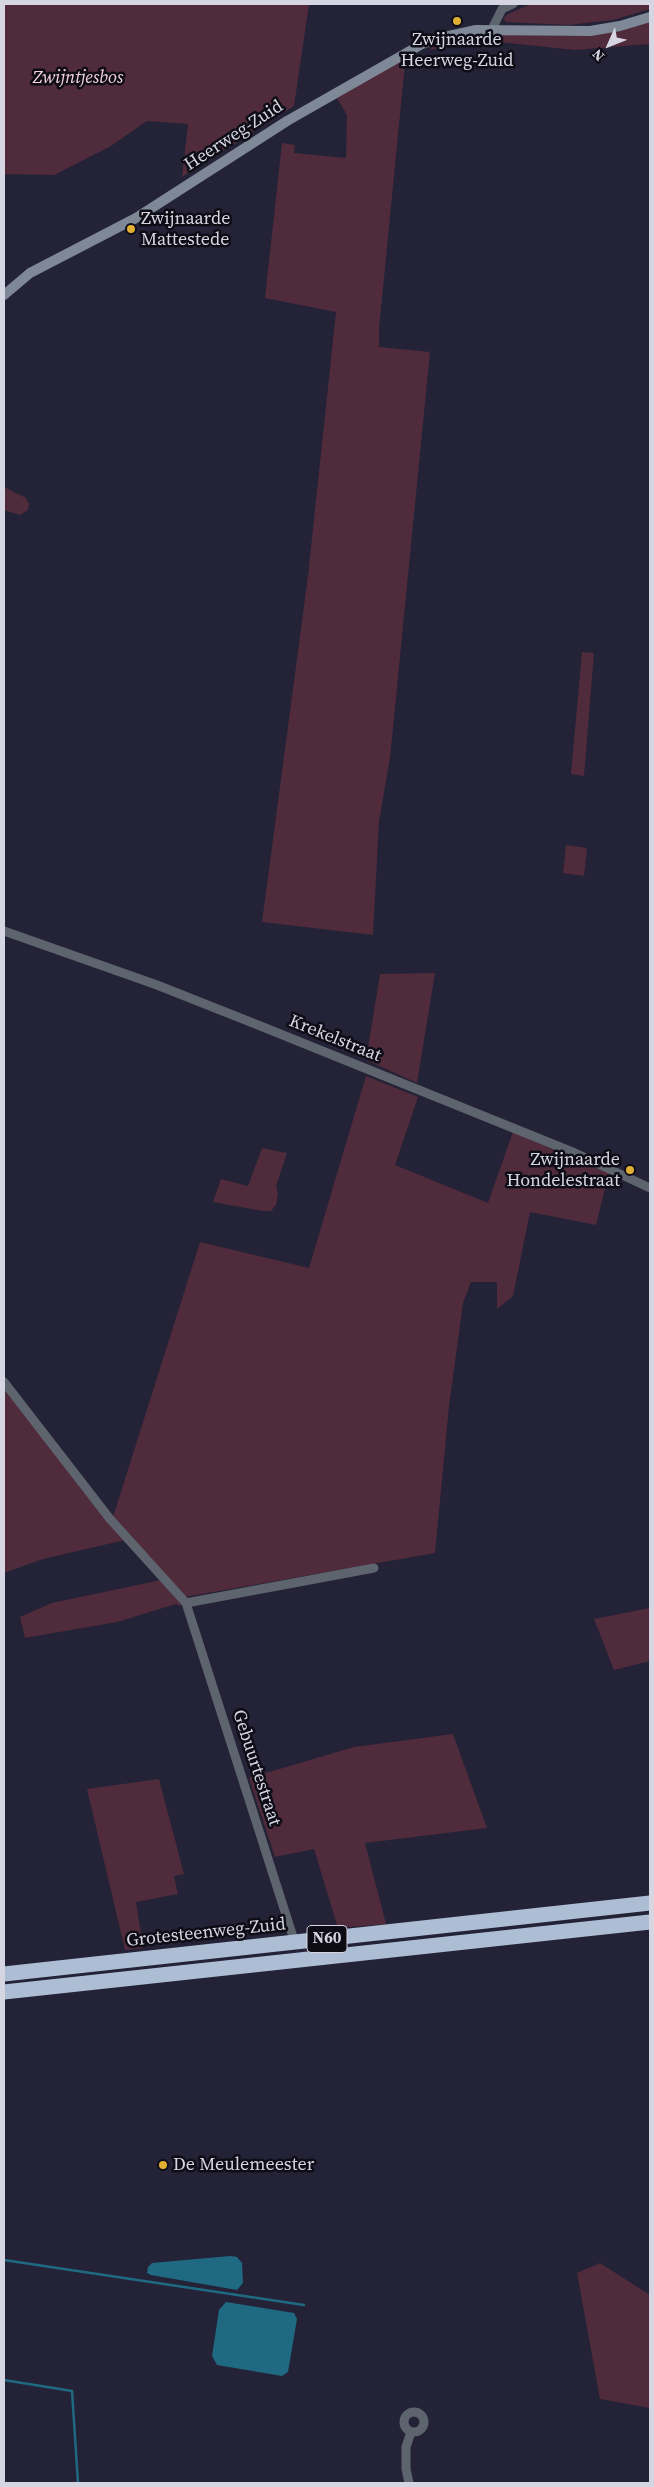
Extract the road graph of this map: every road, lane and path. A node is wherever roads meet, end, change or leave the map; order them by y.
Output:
1 (513, 4) edge
2 (650, 17) edge
3 (492, 29) junction
4 (4, 295) edge
5 (4, 931) edge
6 (650, 1188) edge
7 (4, 1382) edge
8 (374, 1568) dead end
9 (186, 1603) junction
10 (650, 1903) edge
11 (650, 1922) edge
12 (295, 1943) junction
13 (4, 1974) edge
14 (4, 1992) edge
15 (411, 2432) dead end
16 (409, 2483) edge

1 - 3 street
2 - 3 street, Heerweg-Zuid
3 - 4 street, Heerweg-Zuid
5 - 6 street, Krekelstraat
7 - 9 street, Gebuurtestraat
8 - 9 street
9 - 12 street, Gebuurtestraat
10 - 12 highway, Grotesteenweg-Zuid / N60
11 - 14 highway, Grotesteenweg-Zuid / N60
12 - 13 highway, Grotesteenweg-Zuid / N60
15 - 16 street

